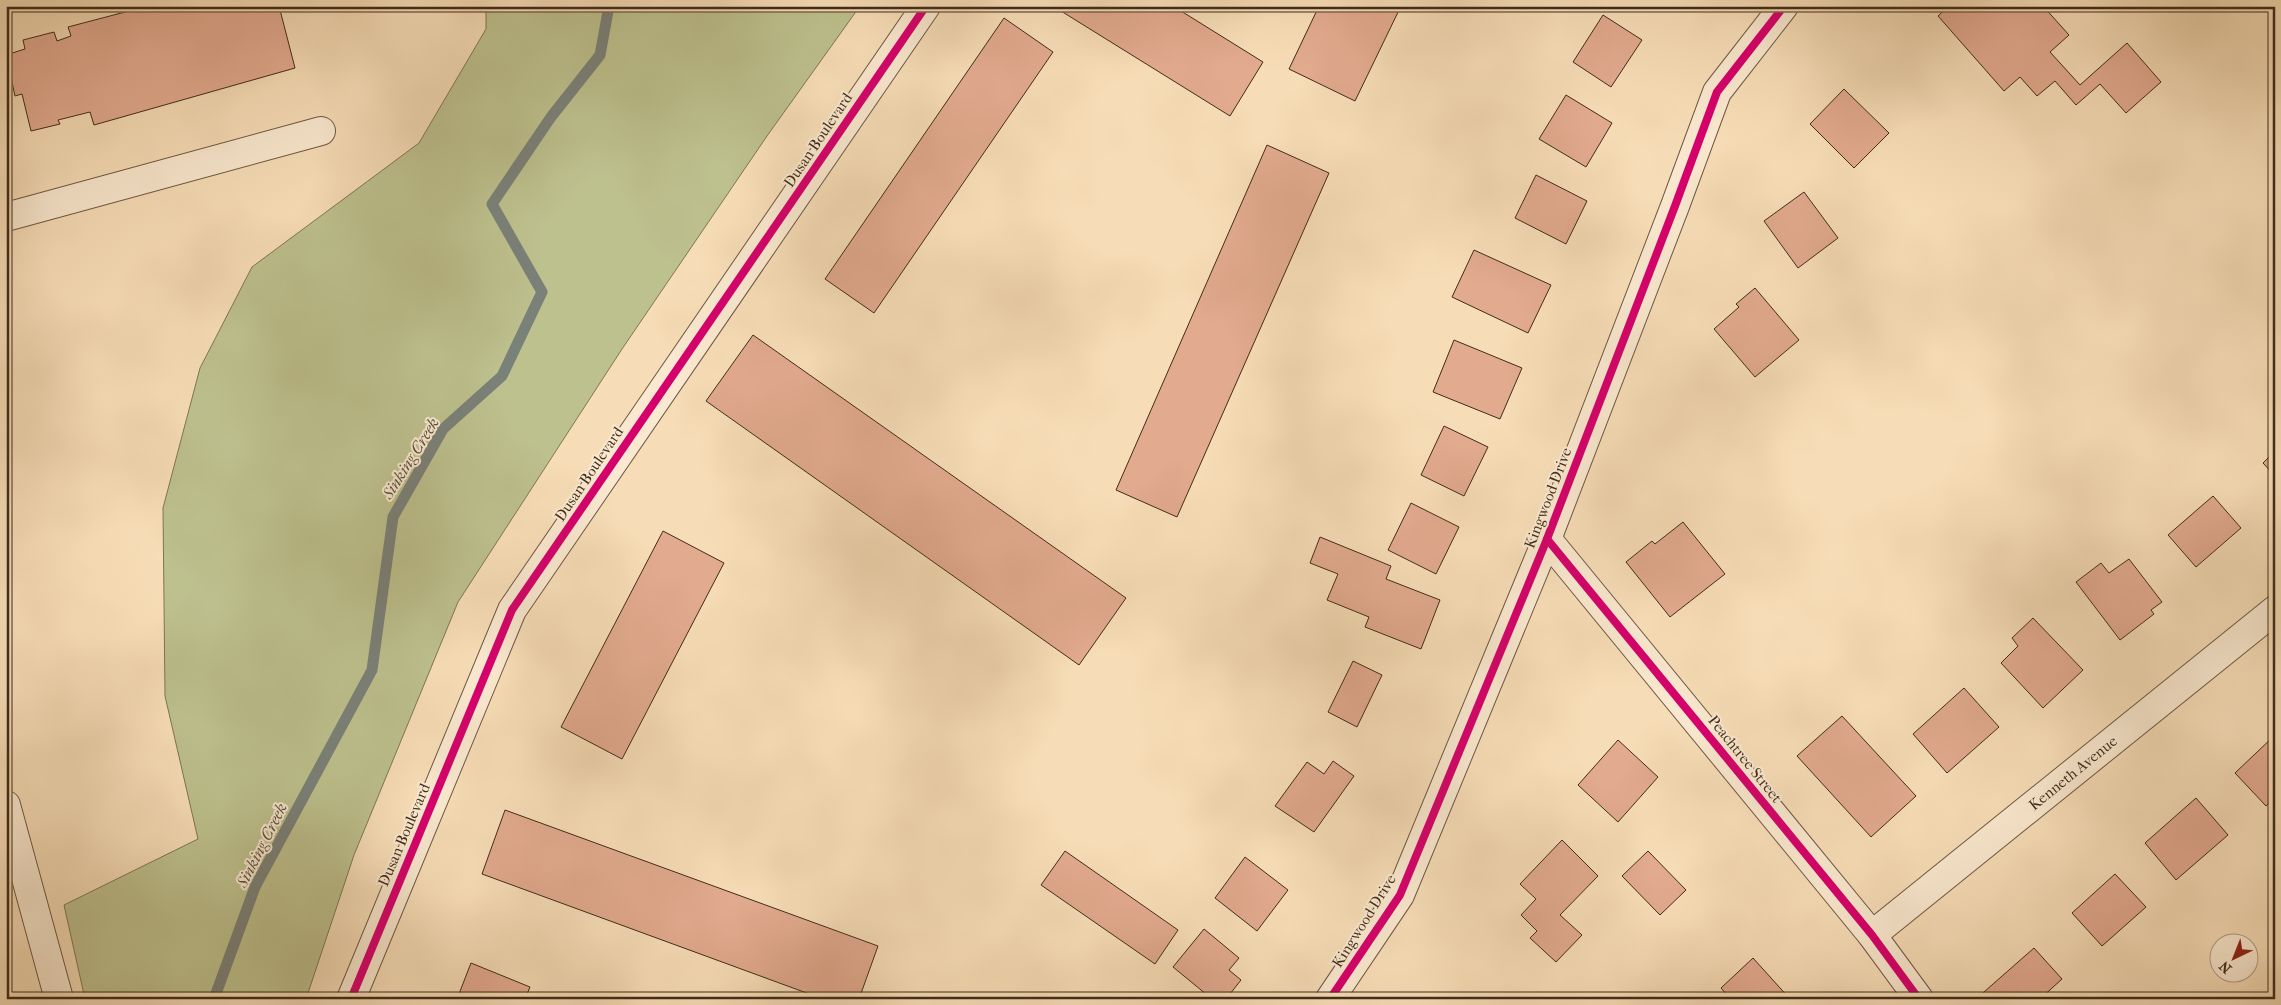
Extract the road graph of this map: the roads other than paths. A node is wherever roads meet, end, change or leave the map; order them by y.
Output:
1 (926, 6) edge
2 (1784, 6) edge
3 (321, 131) dead end
4 (6, 217) edge
5 (1547, 539) junction
6 (2275, 610) edge
7 (6, 805) edge
8 (1872, 935) junction
9 (59, 999) edge
10 (351, 999) edge
11 (1330, 999) edge
12 (1919, 999) edge

1 - 10 street, Dusan Boulevard
2 - 5 street, Kingwood Drive
3 - 4 street
5 - 8 street, Peachtree Street
5 - 11 street, Kingwood Drive
6 - 8 street, Kenneth Avenue
7 - 9 street
8 - 12 street, Peachtree Street

